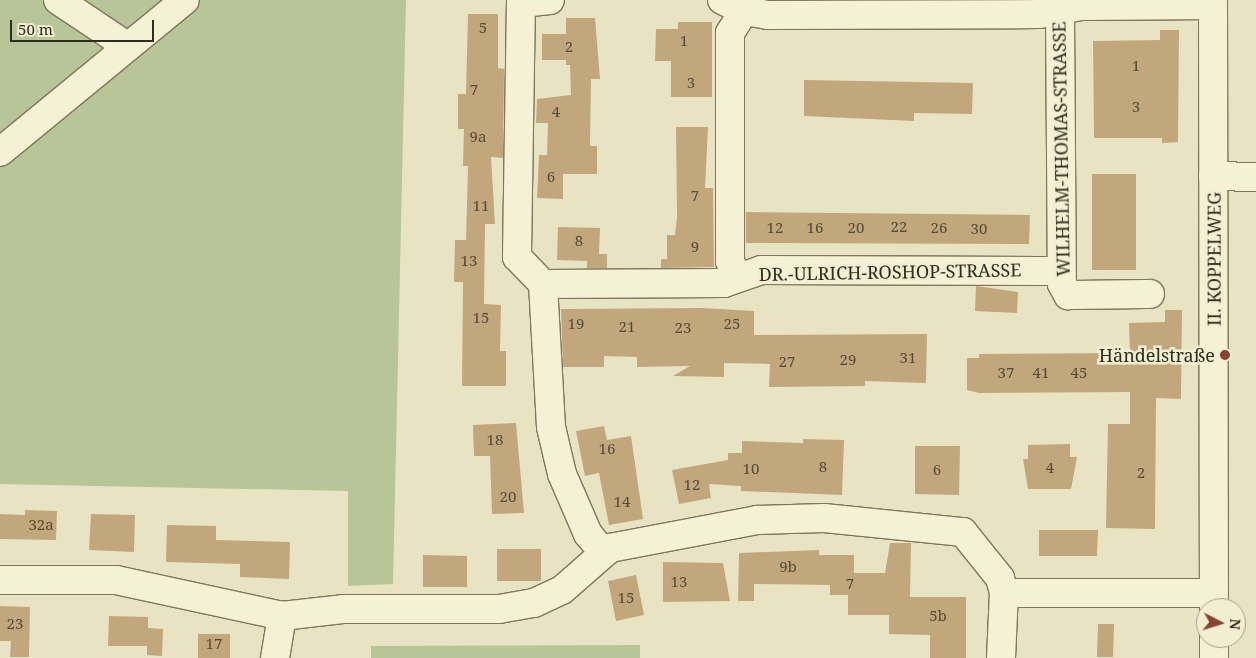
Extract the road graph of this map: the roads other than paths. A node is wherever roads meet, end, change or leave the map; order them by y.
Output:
1 (58, 0) edge
2 (185, 0) edge
3 (550, 0) edge
4 (521, 1) edge
5 (1213, 3) edge
6 (739, 4) edge
7 (1060, 10) junction
8 (127, 46) junction
9 (0, 152) edge
10 (1213, 176) junction
11 (1256, 177) edge
12 (1059, 271) junction
13 (737, 277) junction
14 (544, 284) junction
15 (1150, 294) dead end
16 (603, 552) junction
17 (0, 580) edge
18 (1004, 594) junction
19 (1214, 598) edge
20 (1196, 599) edge
21 (282, 616) junction
22 (275, 658) edge
23 (1001, 658) edge

1 - 8 street
2 - 8 street
3 - 4 street
4 - 14 street
5 - 7 street
5 - 10 street, II. KOPPELWEG
6 - 7 street
6 - 13 street
7 - 12 street, WILHELM-THOMAS-STRASSE
8 - 9 street
10 - 11 street
10 - 19 street, II. KOPPELWEG
12 - 13 street, DR.-ULRICH-ROSHOP-STRASSE
12 - 15 street, WILHELM-THOMAS-STRASSE
13 - 14 street, DR.-ULRICH-ROSHOP-STRASSE
14 - 16 street
16 - 18 street
16 - 21 street
17 - 21 street
18 - 20 street
18 - 23 street
21 - 22 street

